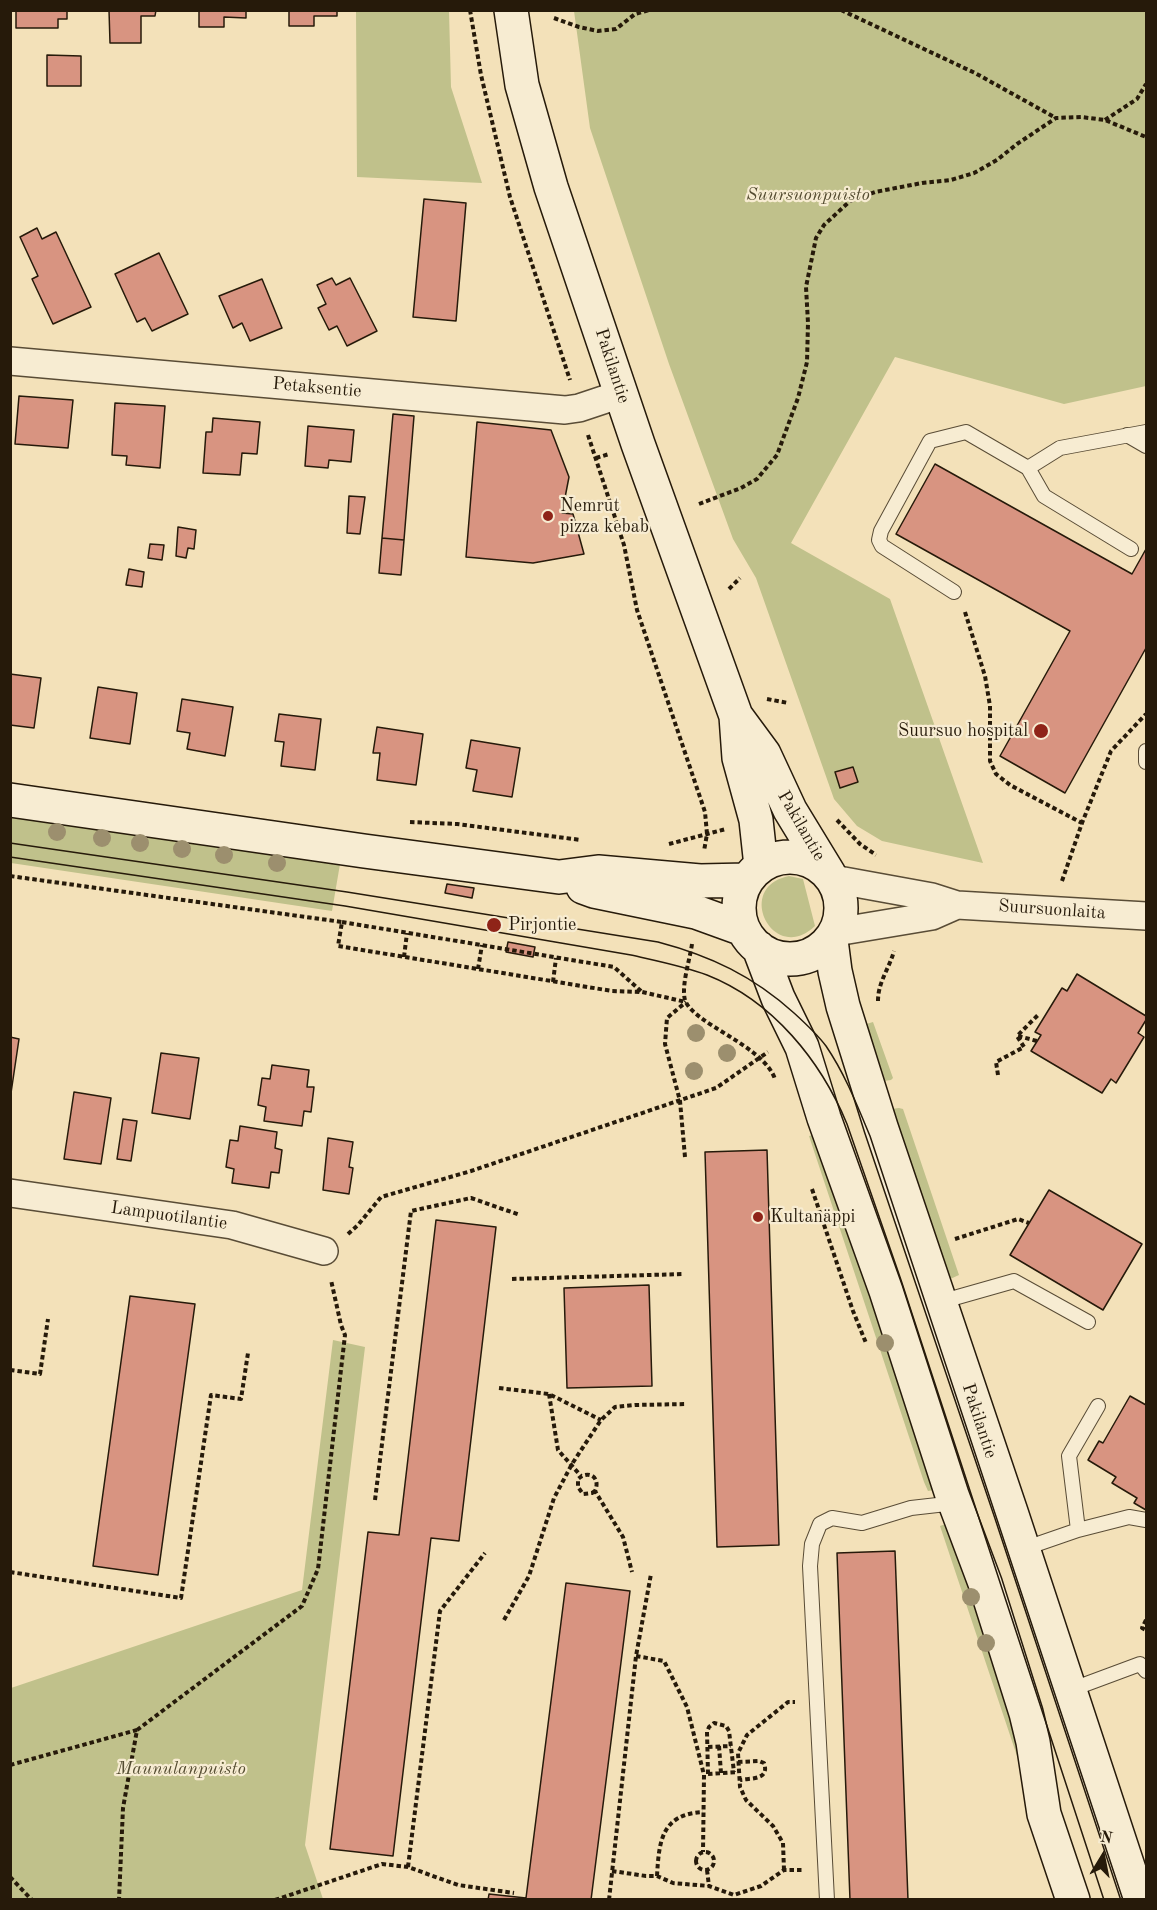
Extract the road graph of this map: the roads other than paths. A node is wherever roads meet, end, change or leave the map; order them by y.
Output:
1 (511, 10) edge
2 (10, 361) edge
3 (621, 394) junction
4 (1146, 432) edge
5 (1127, 435) junction
6 (1146, 446) edge
7 (1028, 468) junction
8 (1131, 549) dead end
9 (954, 592) road end
10 (736, 716) junction
11 (1146, 751) edge
12 (1146, 762) edge
13 (10, 800) edge
14 (754, 873) junction
15 (559, 877) junction
16 (831, 877) junction
17 (957, 904) junction
18 (1146, 916) edge
19 (833, 936) junction
20 (751, 938) junction
21 (10, 1193) edge
22 (324, 1251) road end
23 (940, 1302) junction
24 (1088, 1322) dead end
25 (1098, 1406) dead end
26 (955, 1503) junction
27 (1146, 1520) edge
28 (1078, 1530) junction
29 (1023, 1549) junction
30 (1146, 1671) edge
31 (1070, 1690) junction
32 (827, 1899) edge
33 (1073, 1899) edge
34 (1138, 1899) edge

1 - 3 main road, Pakilantie
2 - 3 street, Petaksentie
3 - 10 main road, Pakilantie
4 - 5 lane
5 - 6 lane
5 - 7 lane
7 - 8 lane
7 - 9 lane
10 - 14 main road, Pakilantie
10 - 16 main road, Pakilantie
11 - 12 lane
13 - 15 main road
14 - 15 main road
14 - 16 main road
14 - 20 main road
15 - 20 main road
16 - 17 street, Suursuonlaita
16 - 19 main road
17 - 18 street, Suursuonlaita
17 - 19 street, Suursuonlaita
19 - 20 main road
19 - 23 main road, Pakilantie
20 - 26 main road
21 - 22 street, Lampuotilantie
23 - 24 lane
23 - 29 main road, Pakilantie
25 - 28 lane
26 - 32 lane
26 - 33 main road
27 - 28 lane
28 - 29 lane
29 - 31 main road, Pakilantie
30 - 31 lane
31 - 34 main road, Pakilantie

